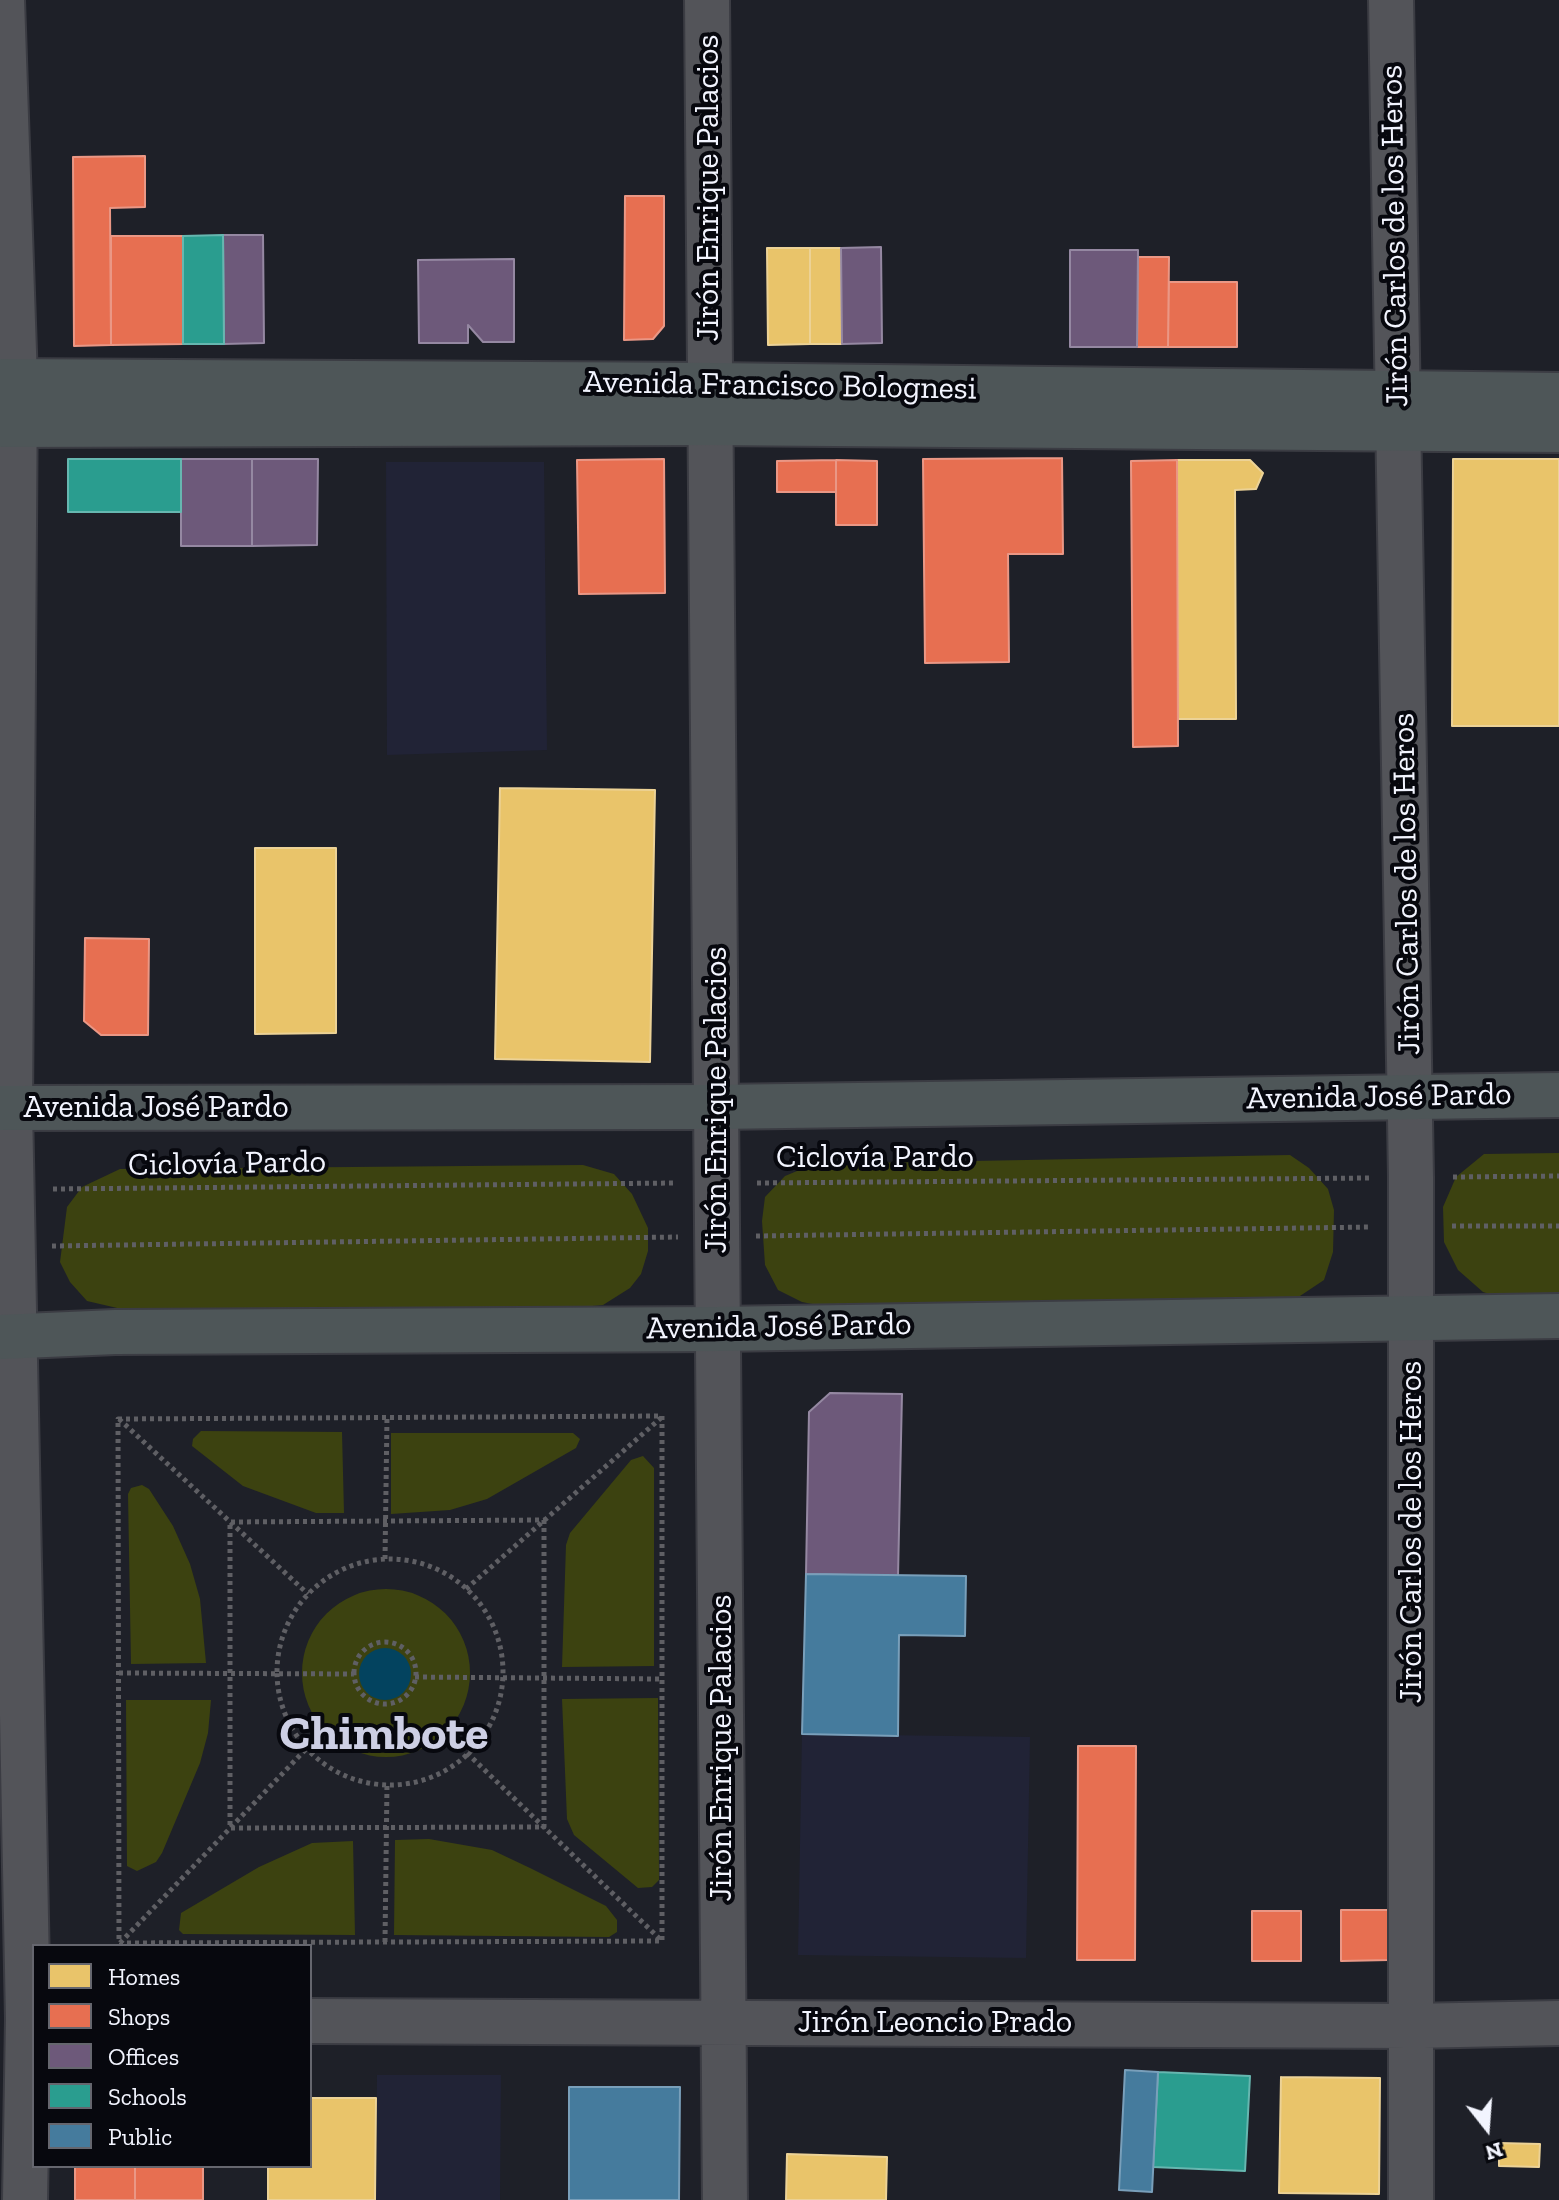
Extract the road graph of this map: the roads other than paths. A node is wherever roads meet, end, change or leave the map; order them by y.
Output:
1 (2, 0) edge
2 (707, 0) edge
3 (1391, 0) edge
4 (8, 381) edge
5 (1559, 395) edge
6 (711, 404) junction
7 (1398, 412) junction
8 (7, 425) edge
9 (1559, 430) edge
10 (1559, 1095) edge
11 (1410, 1096) junction
12 (717, 1107) junction
13 (5, 1108) edge
14 (1559, 1316) edge
15 (1412, 1318) junction
16 (718, 1329) junction
17 (6, 1337) edge
18 (21, 2019) edge
19 (312, 2021) edge
20 (724, 2022) junction
21 (1559, 2023) edge
22 (1411, 2026) junction
23 (25, 2200) edge
24 (725, 2200) edge
25 (1411, 2200) edge

1 - 4 street
2 - 6 street, Jirón Enrique Palacios
3 - 7 street, Jirón Carlos de los Heros
4 - 6 main road, Avenida Francisco Bolognesi
4 - 8 street
5 - 7 main road, Avenida Francisco Bolognesi
6 - 7 main road, Avenida Francisco Bolognesi
6 - 8 main road, Avenida Francisco Bolognesi
6 - 12 street, Jirón Enrique Palacios
7 - 9 main road, Avenida Francisco Bolognesi
7 - 11 street, Jirón Carlos de los Heros
8 - 13 street
10 - 11 main road, Avenida José Pardo
11 - 12 main road, Avenida José Pardo
11 - 15 street, Jirón Carlos de los Heros
12 - 13 main road, Avenida José Pardo
12 - 16 street, Jirón Enrique Palacios
13 - 17 street
14 - 15 main road, Avenida José Pardo
15 - 16 main road, Avenida José Pardo
15 - 22 street, Jirón Carlos de los Heros
16 - 17 main road, Avenida José Pardo
16 - 20 street, Jirón Enrique Palacios
17 - 18 street
18 - 23 street
19 - 20 street, Jirón Leoncio Prado
20 - 22 street, Jirón Leoncio Prado
20 - 24 street, Jirón Enrique Palacios
21 - 22 street, Jirón Leoncio Prado
22 - 25 street, Jirón Carlos de los Heros

